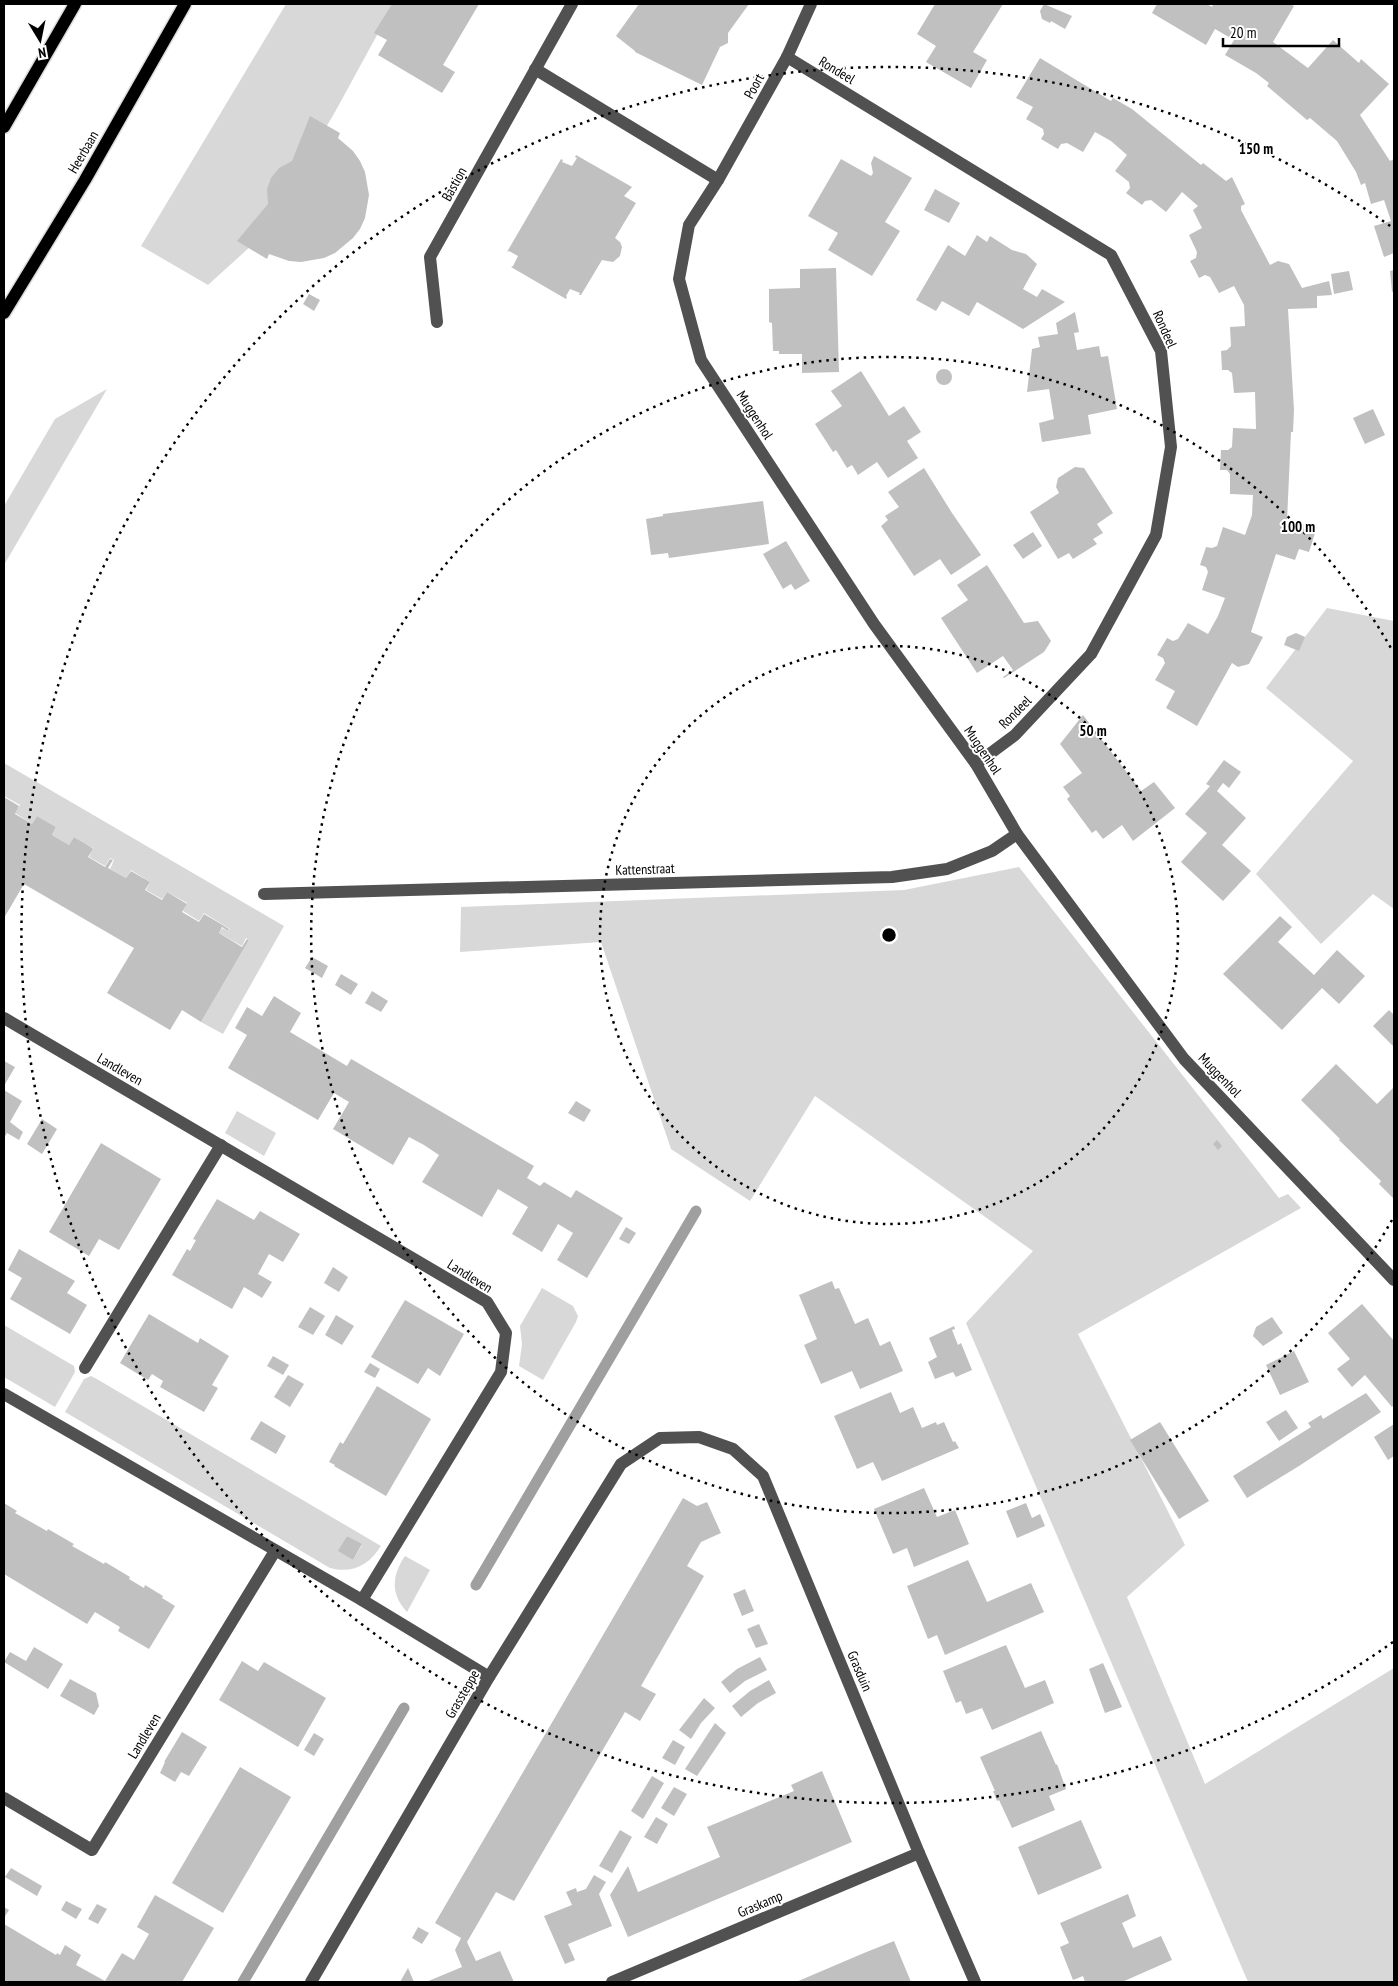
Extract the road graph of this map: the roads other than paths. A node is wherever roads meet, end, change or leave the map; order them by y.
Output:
1 (75, 4) edge
2 (185, 4) edge
3 (572, 4) edge
4 (811, 4) edge
5 (787, 57) junction
6 (535, 69) junction
7 (4, 127) edge
8 (718, 180) junction
9 (4, 314) edge
10 (437, 322) dead end
11 (976, 764) junction
12 (1017, 834) junction
13 (264, 894) dead end
14 (4, 1018) edge
15 (221, 1145) junction
16 (1394, 1280) edge
17 (85, 1368) dead end
18 (4, 1394) edge
19 (660, 1438) joint
20 (275, 1551) junction
21 (362, 1600) junction
22 (489, 1677) junction
23 (4, 1798) edge
24 (919, 1853) junction
25 (311, 1982) edge
26 (612, 1982) edge
27 (975, 1982) edge

1 - 7 main road
2 - 9 main road, Heerbaan
3 - 6 street, Bastion
4 - 5 street, Poort
5 - 8 street, Poort
5 - 11 street, Rondeel
6 - 8 street
6 - 10 street, Bastion
8 - 11 street, Muggenhol
11 - 12 street, Muggenhol
12 - 13 street, Kattenstraat
12 - 16 street, Muggenhol
14 - 15 street, Landleven
15 - 17 street
15 - 21 street, Landleven
18 - 20 street
19 - 22 street, Grassteppe
19 - 24 street, Grasduin
20 - 21 street
20 - 23 street, Landleven
21 - 22 street
22 - 25 street, Grassteppe
24 - 26 street, Graskamp
24 - 27 street, Grasduin

